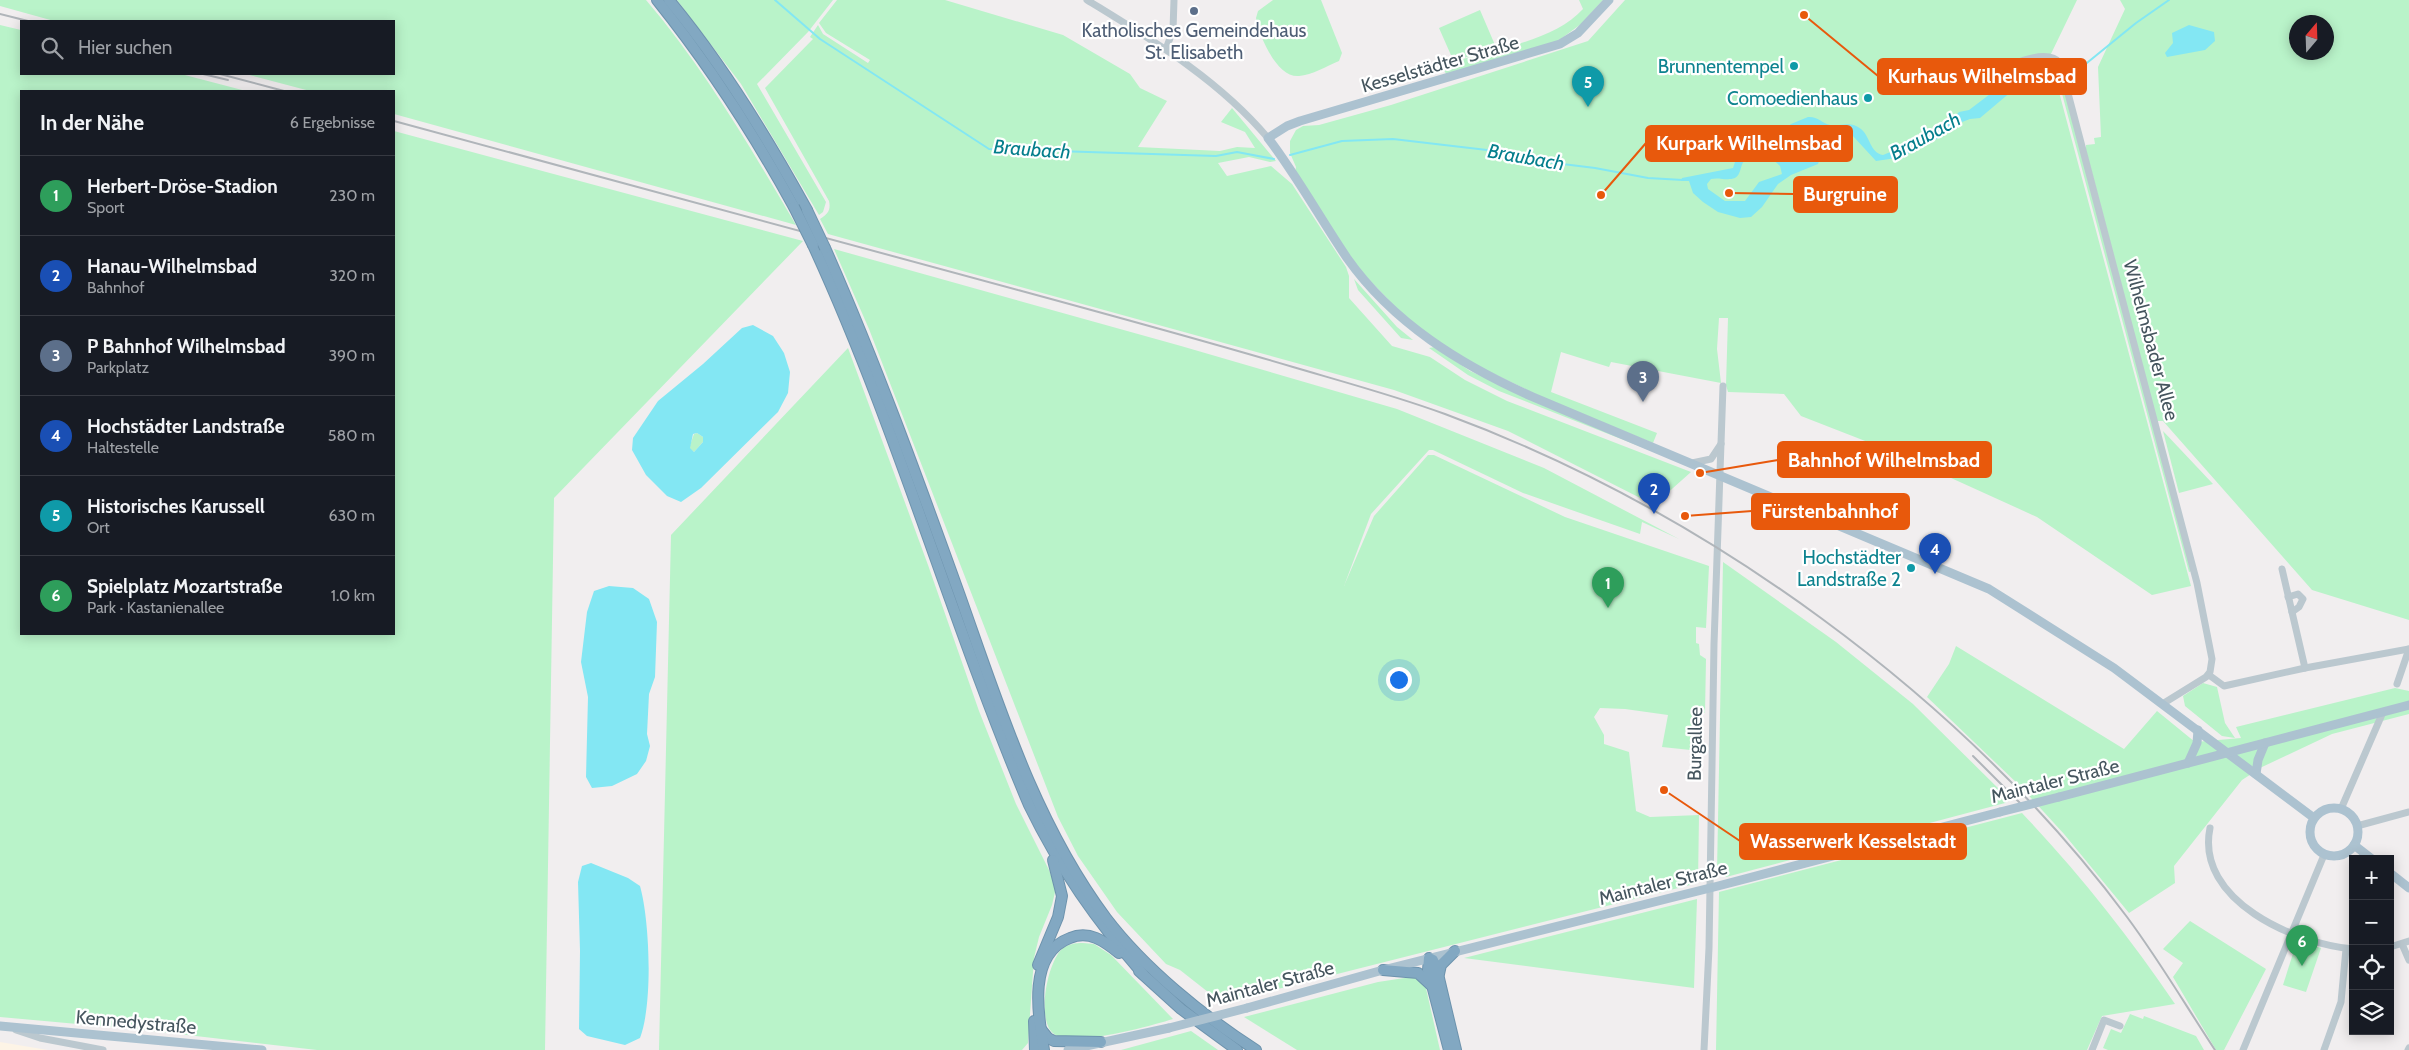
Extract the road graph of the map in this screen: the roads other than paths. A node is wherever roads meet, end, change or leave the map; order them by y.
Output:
1 (657, 0) edge
2 (669, 0) edge
3 (1086, 0) edge
4 (1174, 0) edge
5 (1609, 0) edge
6 (1166, 49) junction
7 (1966, 87) dead end
8 (1268, 138) junction
9 (1723, 386) dead end
10 (1723, 440) junction
11 (1692, 463) junction
12 (1721, 475) junction
13 (2282, 569) dead end
14 (2288, 597) junction
15 (2292, 612) junction
16 (2409, 649) edge
17 (2305, 668) junction
18 (2209, 675) junction
19 (2397, 684) dead end
20 (2164, 703) junction
21 (2409, 705) edge
22 (2383, 712) junction
23 (2198, 730) junction
24 (2265, 743) junction
25 (2227, 753) junction
26 (2188, 763) junction
27 (2256, 774) junction
28 (2342, 810) junction
29 (2409, 812) edge
30 (2314, 818) junction
31 (2357, 826) junction
32 (2210, 828) dead end
33 (1046, 840) junction
34 (2354, 845) junction
35 (2324, 855) junction
36 (2367, 855) edge
37 (2394, 876) edge
38 (1709, 888) junction
39 (2409, 888) edge
40 (2292, 935) junction
41 (2405, 942) edge
42 (2349, 949) edge
43 (1455, 951) junction
44 (1429, 958) junction
45 (2409, 960) edge
46 (1383, 970) junction
47 (1143, 974) junction
48 (1435, 984) junction
49 (3, 1026) edge
50 (2120, 1026) dead end
51 (1037, 1029) junction
52 (164, 1040) junction
53 (1101, 1042) junction
54 (173, 1046) edge
55 (103, 1050) edge
56 (162, 1050) edge
57 (262, 1050) edge
58 (1033, 1050) edge
59 (1044, 1050) edge
60 (1068, 1050) edge
61 (1237, 1050) edge
62 (1256, 1050) edge
63 (1449, 1050) edge
64 (1456, 1050) edge
65 (1704, 1050) edge
66 (2092, 1050) edge
67 (2244, 1050) edge
68 (2324, 1050) edge

1 - 33 highway, bridge
2 - 62 highway, bridge
3 - 6 street
4 - 6 street
5 - 8 main road, Kesselstädter Straße
6 - 8 street
7 - 18 street, Wilhelmsbader Allee
8 - 11 main road
9 - 10 street, Burgallee
10 - 11 street
10 - 12 street, Burgallee
11 - 12 main road
12 - 20 main road
12 - 38 street, Burgallee
13 - 14 street
14 - 15 street
14 - 15 street
15 - 17 street
16 - 17 street
16 - 19 street
17 - 18 street
18 - 20 street
20 - 23 main road
21 - 22 main road, Maintaler Straße
22 - 24 main road, Maintaler Straße
22 - 28 street
23 - 25 main road
23 - 26 main road
24 - 25 main road, Maintaler Straße
24 - 27 main road
25 - 26 main road, Maintaler Straße
25 - 27 main road
26 - 38 main road, Maintaler Straße, bridge
27 - 30 main road
28 - 30 main road
28 - 31 main road
29 - 31 street
30 - 35 main road
31 - 34 main road
32 - 40 street
33 - 47 highway
33 - 51 highway
34 - 35 main road
34 - 36 main road
35 - 40 street
37 - 39 main road
38 - 43 main road, Maintaler Straße
38 - 65 street, Burgallee
40 - 42 street
40 - 67 street
41 - 45 street
42 - 68 street
43 - 44 main road, Maintaler Straße
43 - 48 highway
44 - 46 main road, Maintaler Straße
44 - 48 highway
46 - 48 highway
46 - 53 main road, Maintaler Straße, bridge
47 - 51 highway
47 - 61 highway
48 - 63 highway
48 - 64 highway
49 - 52 main road, Kennedystraße
49 - 55 street, Kennedystraße
50 - 66 street
51 - 53 highway
51 - 58 highway
51 - 59 highway
52 - 54 main road, Kennedystraße
52 - 56 street
53 - 60 main road, Maintaler Straße
54 - 57 main road, Kennedystraße

